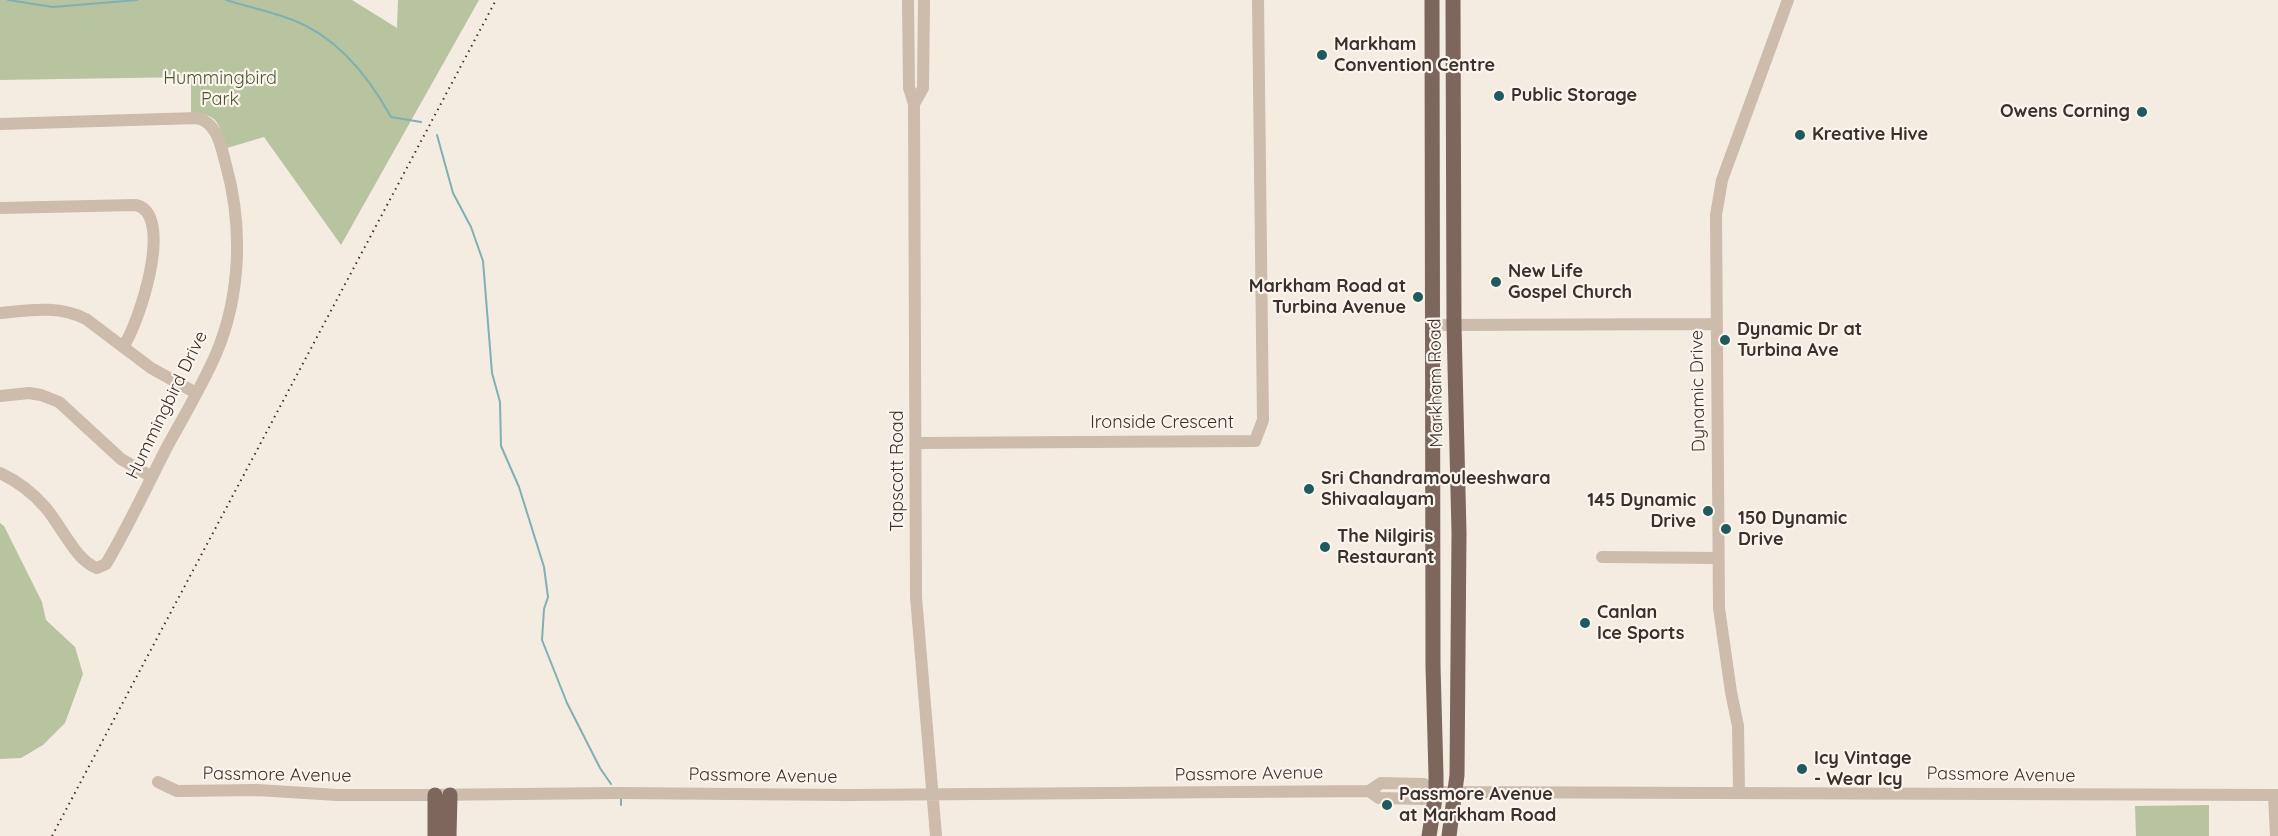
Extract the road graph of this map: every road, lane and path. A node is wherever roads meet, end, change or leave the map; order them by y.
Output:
1 (908, 0) edge
2 (924, 0) edge
3 (1258, 0) edge
4 (1432, 0) edge
5 (1453, 0) edge
6 (1788, 0) edge
7 (914, 104) junction
8 (0, 124) edge
9 (0, 208) edge
10 (0, 313) edge
11 (1716, 324) junction
12 (1434, 325) junction
13 (1454, 325) junction
14 (123, 347) junction
15 (196, 393) junction
16 (0, 396) edge
17 (916, 442) junction
18 (0, 474) edge
19 (152, 477) junction
20 (1602, 558) dead end
21 (1717, 558) junction
22 (158, 782) dead end
23 (1436, 792) junction
24 (1455, 792) junction
25 (1739, 792) junction
26 (933, 793) junction
27 (442, 795) junction
28 (2276, 795) edge
29 (435, 836) edge
30 (449, 836) edge
31 (936, 836) edge
32 (1429, 836) edge
33 (1449, 836) edge
34 (2276, 836) edge

1 - 7 street, Tapscott Road
2 - 7 street, Tapscott Road
3 - 17 street, Ironside Crescent
4 - 12 main road, Markham Road
5 - 13 main road, Markham Road
6 - 11 street, Dynamic Drive
7 - 17 street, Tapscott Road
8 - 15 street, Hummingbird Drive
9 - 14 street
10 - 14 street
11 - 13 street
11 - 21 street, Dynamic Drive
12 - 13 street
12 - 23 main road, Markham Road
13 - 24 main road, Markham Road
14 - 15 street
15 - 19 street, Hummingbird Drive
16 - 19 street
17 - 26 street, Tapscott Road
18 - 19 street, Hummingbird Drive
20 - 21 street
21 - 25 street, Dynamic Drive
22 - 27 street, Passmore Avenue
23 - 24 street, Passmore Avenue
23 - 26 street, Passmore Avenue
23 - 32 main road, Markham Road
24 - 25 street, Passmore Avenue
24 - 33 main road, Markham Road
25 - 28 street, Passmore Avenue
26 - 27 street, Passmore Avenue
26 - 31 street, Tapscott Road
27 - 29 main road
27 - 30 main road
28 - 34 street

